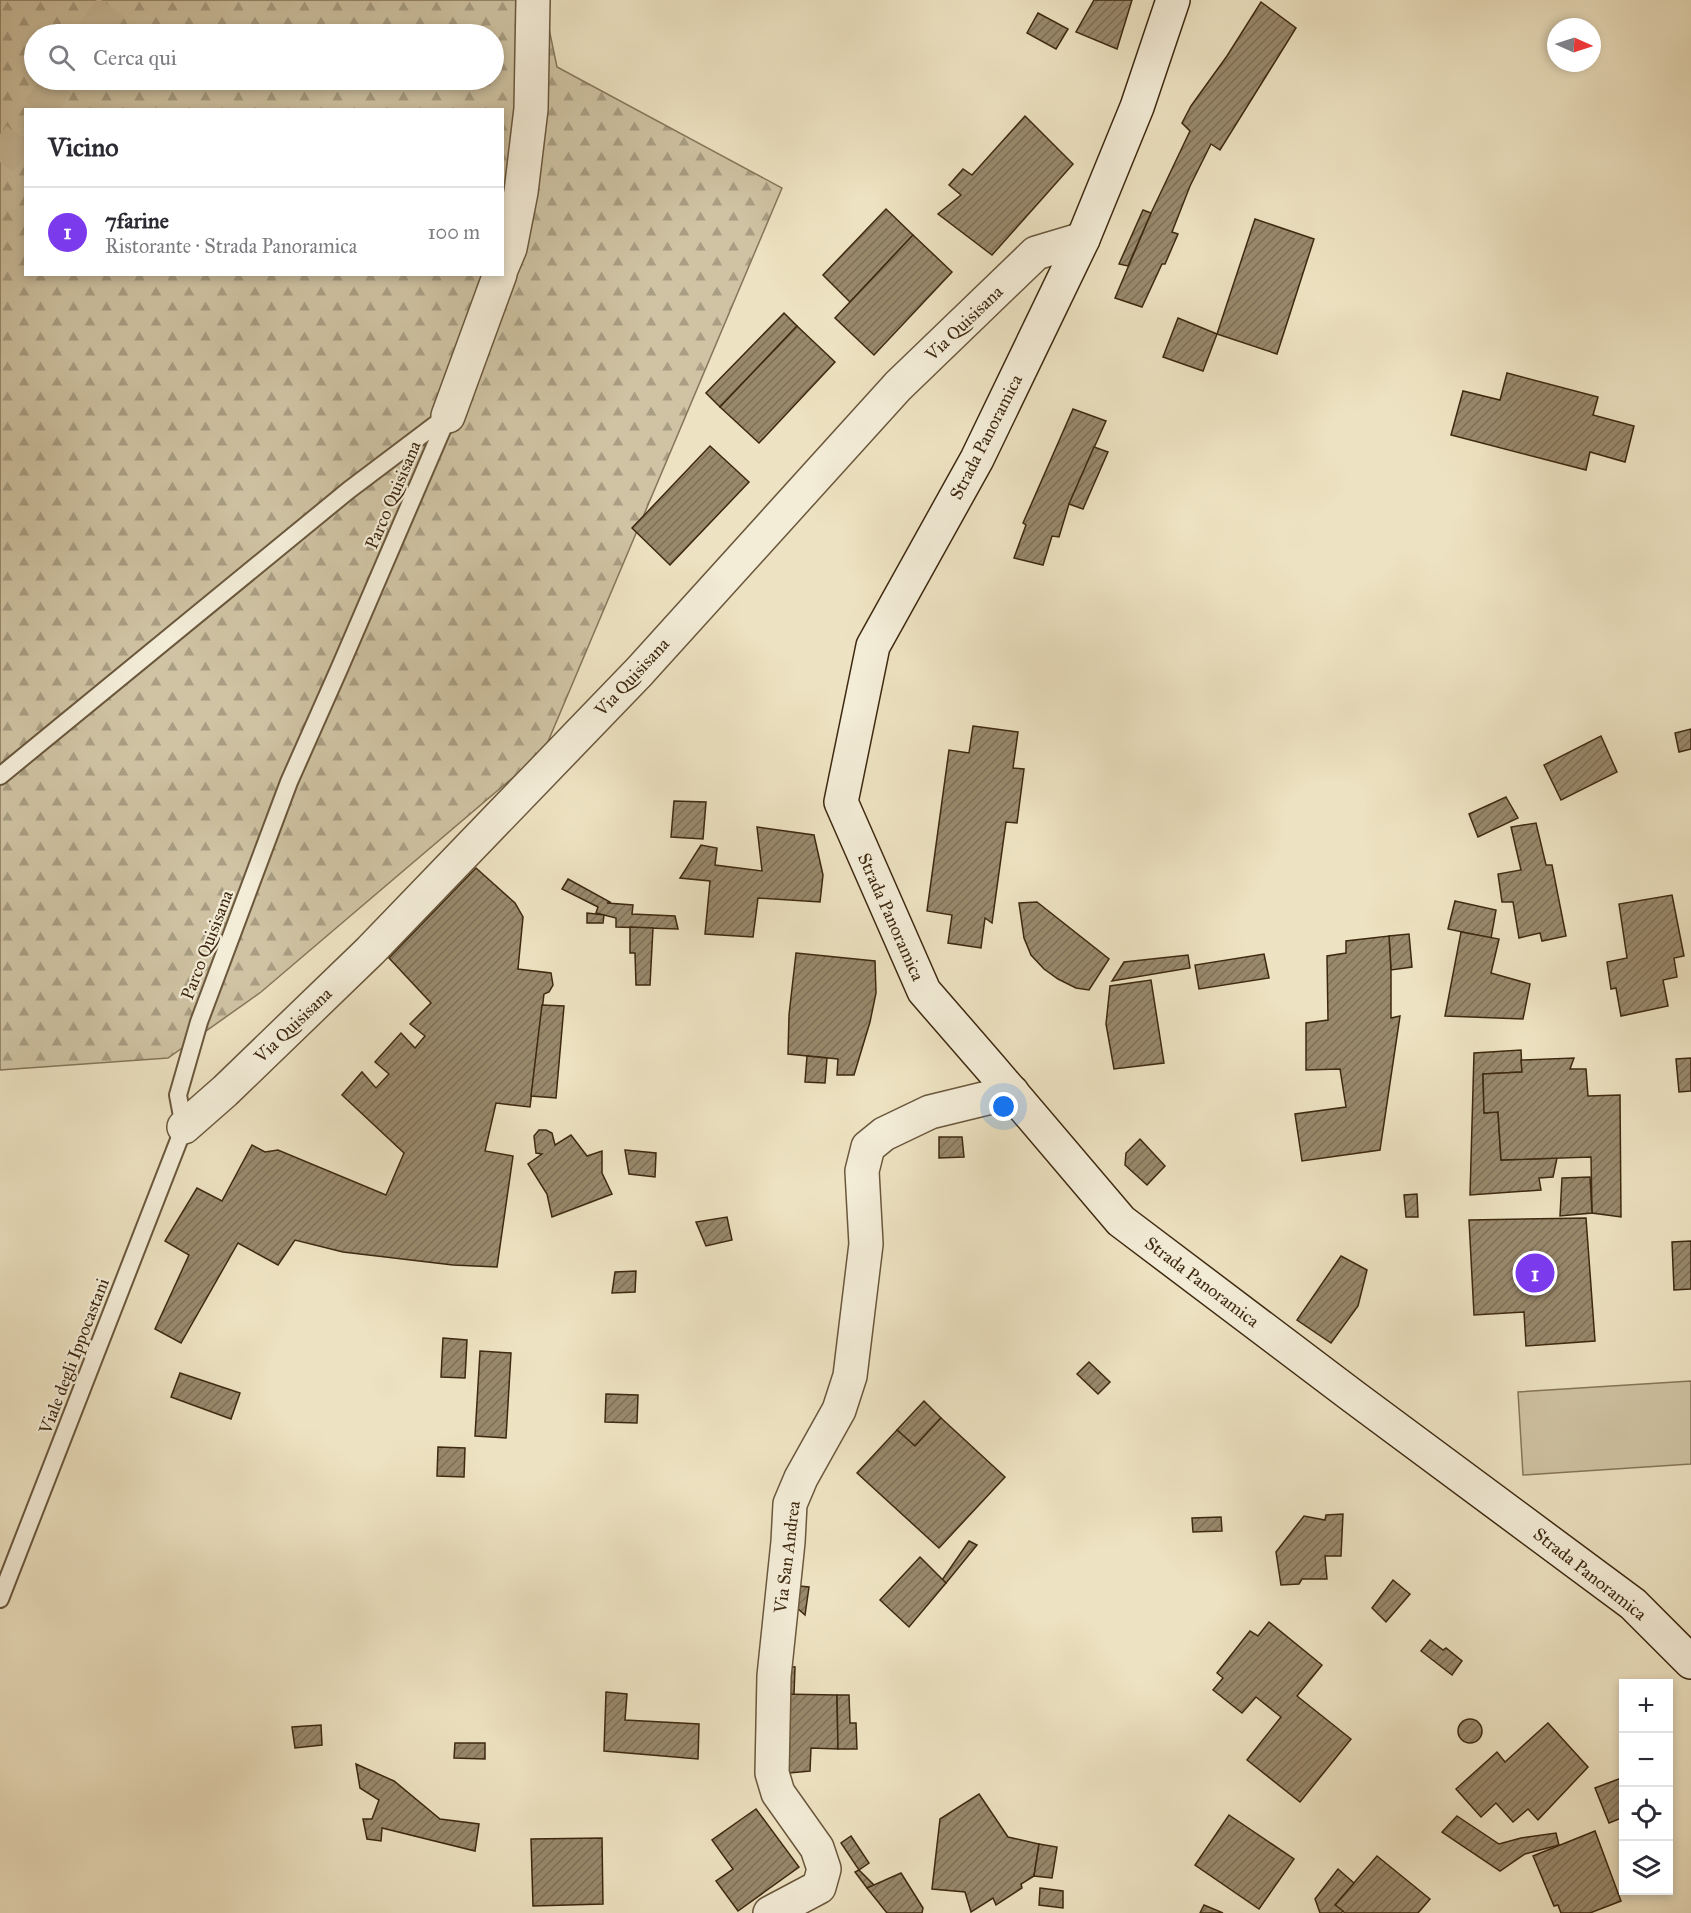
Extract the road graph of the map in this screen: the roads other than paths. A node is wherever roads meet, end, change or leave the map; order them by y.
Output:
1 (532, 0) edge
2 (1173, 0) edge
3 (1083, 239) junction
4 (504, 262) edge
5 (499, 276) edge
6 (448, 416) junction
7 (0, 776) edge
8 (1012, 1092) junction
9 (184, 1127) junction
10 (0, 1599) edge
11 (1691, 1662) edge
12 (770, 1913) edge

1 - 4 street
2 - 3 street, Strada Panoramica
3 - 8 street, Strada Panoramica
3 - 9 street, Via Quisisana
5 - 6 street
6 - 7 lane, Parco Quisisana
6 - 9 lane, Parco Quisisana
8 - 11 street, Strada Panoramica
8 - 12 street, Via San Andrea
9 - 10 lane, Viale degli Ippocastani

